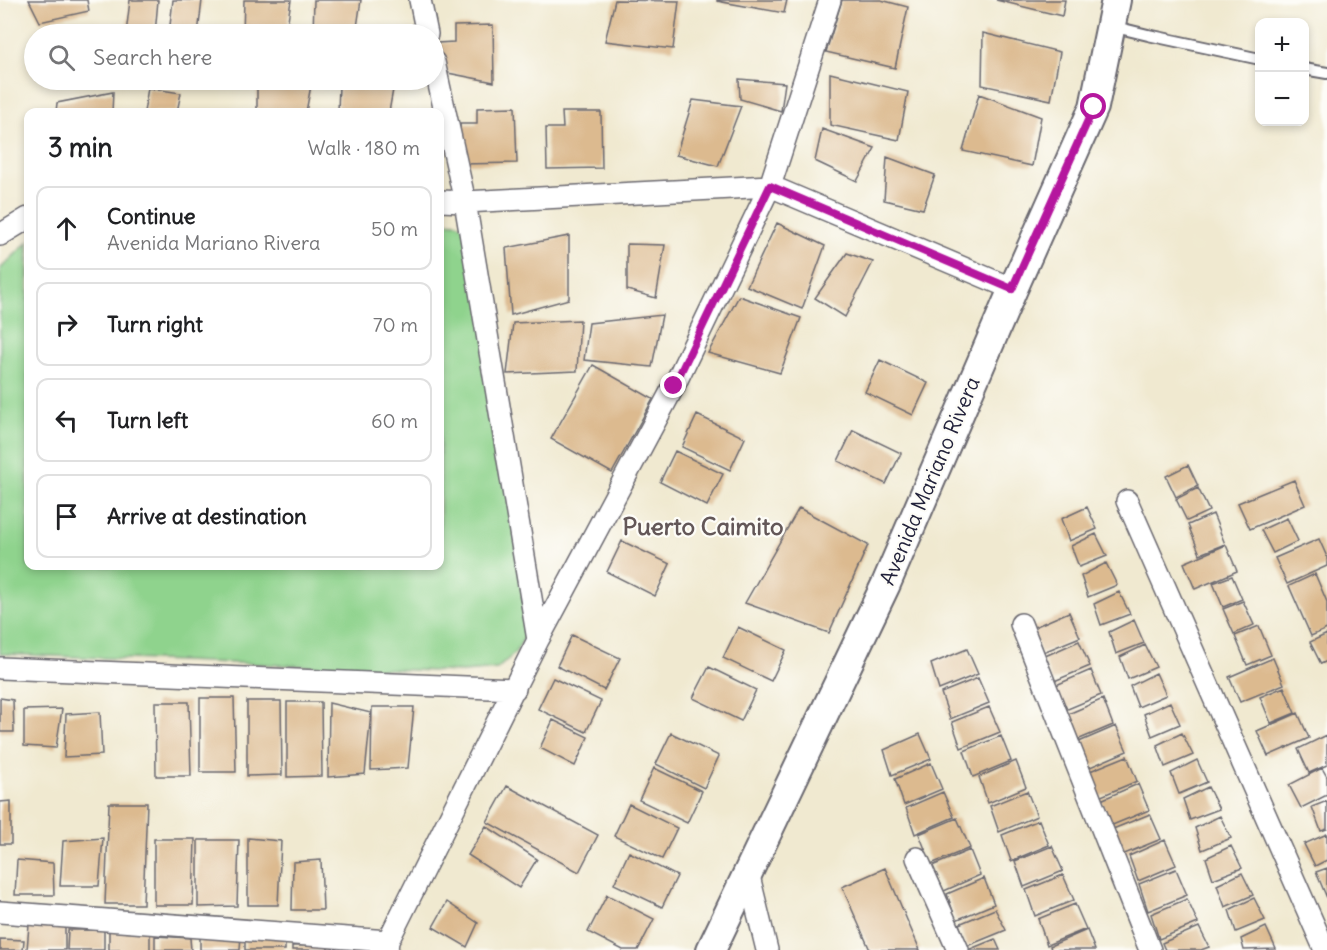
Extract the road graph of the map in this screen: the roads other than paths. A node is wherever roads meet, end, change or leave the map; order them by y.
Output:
1 (420, 0) edge
2 (830, 0) edge
3 (1113, 13) edge
4 (425, 24) edge
5 (1255, 58) edge
6 (1309, 70) edge
7 (1327, 73) edge
8 (440, 90) edge
9 (770, 186) junction
10 (444, 201) edge
11 (465, 202) junction
12 (24, 221) edge
13 (0, 236) edge
14 (1012, 289) junction
15 (1127, 501) dead end
16 (1021, 624) dead end
17 (538, 639) junction
18 (0, 668) edge
19 (515, 689) junction
20 (917, 858) dead end
21 (748, 872) junction
22 (0, 912) edge
23 (388, 946) edge
24 (711, 950) edge
25 (767, 950) edge
26 (958, 950) edge
27 (1150, 950) edge
28 (1325, 950) edge

1 - 4 street
2 - 9 street
3 - 5 lane
3 - 14 main road, Avenida Mariano Rivera
6 - 7 lane
8 - 11 street
9 - 11 street
9 - 14 street
9 - 17 street
10 - 11 street
11 - 17 street
12 - 13 street
14 - 21 main road, Avenida Mariano Rivera
15 - 28 street
16 - 27 street
17 - 19 street
18 - 19 street
19 - 23 street
20 - 26 street
21 - 24 main road, Avenida Mariano Rivera
21 - 25 street
22 - 23 street

